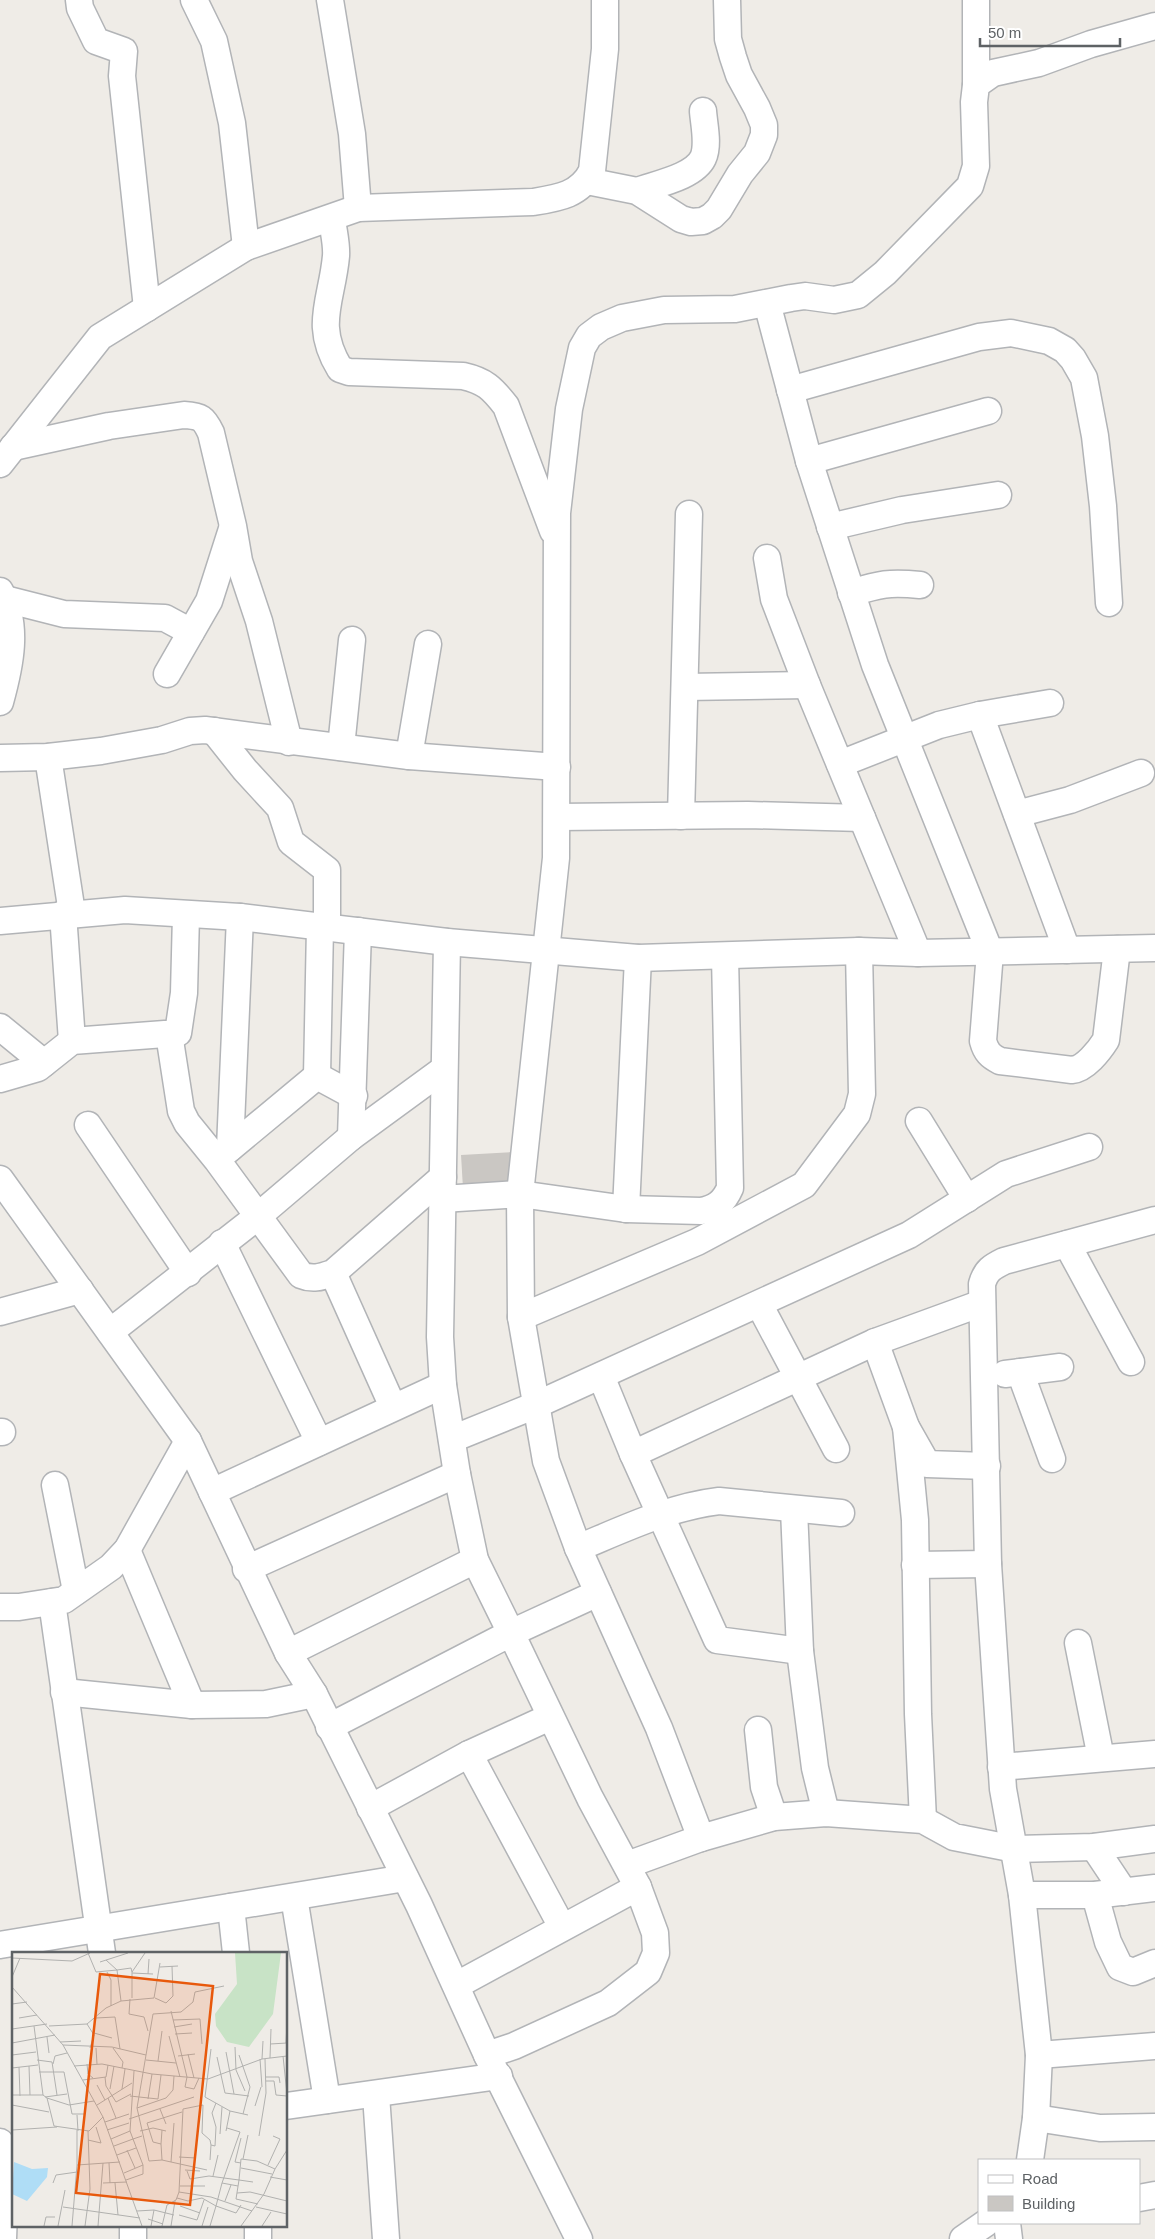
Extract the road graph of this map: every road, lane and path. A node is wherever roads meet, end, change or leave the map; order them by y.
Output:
1 (79, 0) edge
2 (194, 0) edge
3 (330, 0) edge
4 (605, 0) edge
5 (727, 0) edge
6 (976, 0) edge
7 (1155, 26) edge
8 (976, 85) junction
9 (703, 111) dead end
10 (586, 181) junction
11 (637, 190) junction
12 (358, 208) junction
13 (332, 218) junction
14 (246, 247) junction
15 (766, 303) junction
16 (148, 308) junction
17 (790, 390) junction
18 (988, 411) dead end
19 (6, 456) edge
20 (809, 461) junction
21 (998, 495) dead end
22 (689, 514) dead end
23 (233, 526) junction
24 (830, 527) junction
25 (557, 541) junction
26 (767, 558) dead end
27 (920, 585) dead end
28 (850, 593) junction
29 (2, 595) edge
30 (1109, 603) dead end
31 (191, 632) junction
32 (352, 640) dead end
33 (428, 644) dead end
34 (166, 674) dead end
35 (807, 685) junction
36 (685, 687) junction
37 (0, 702) edge
38 (1050, 703) dead end
39 (980, 715) junction
40 (214, 731) junction
41 (904, 738) junction
42 (289, 742) junction
43 (341, 747) junction
44 (409, 756) junction
45 (48, 757) junction
46 (0, 758) edge
47 (840, 764) junction
48 (557, 767) junction
49 (1141, 773) dead end
50 (1017, 814) junction
51 (681, 816) junction
52 (557, 817) junction
53 (862, 818) junction
54 (67, 914) junction
55 (186, 915) junction
56 (240, 917) junction
57 (0, 921) edge
58 (323, 928) junction
59 (358, 931) junction
60 (447, 942) junction
61 (1155, 948) edge
62 (1118, 949) junction
63 (1068, 950) junction
64 (859, 951) junction
65 (546, 952) junction
66 (990, 952) junction
67 (918, 954) junction
68 (725, 956) junction
69 (638, 958) junction
70 (0, 1027) edge
71 (169, 1034) junction
72 (72, 1041) junction
73 (44, 1063) junction
74 (444, 1069) junction
75 (317, 1076) junction
76 (0, 1079) edge
77 (354, 1096) junction
78 (919, 1121) dead end
79 (88, 1125) dead end
80 (351, 1137) junction
81 (1089, 1146) dead end
82 (224, 1154) junction
83 (0, 1179) edge
84 (443, 1188) junction
85 (520, 1194) junction
86 (967, 1199) junction
87 (626, 1209) junction
88 (257, 1217) junction
89 (1155, 1220) edge
90 (222, 1243) junction
91 (1067, 1244) junction
92 (188, 1273) junction
93 (333, 1273) junction
94 (80, 1290) junction
95 (982, 1303) junction
96 (759, 1304) junction
97 (0, 1312) edge
98 (521, 1317) junction
99 (110, 1332) junction
100 (875, 1342) junction
101 (1130, 1362) dead end
102 (1060, 1367) dead end
103 (1020, 1372) junction
104 (601, 1376) junction
105 (984, 1377) junction
106 (800, 1378) junction
107 (443, 1385) junction
108 (536, 1405) junction
109 (394, 1407) junction
110 (906, 1427) junction
111 (452, 1439) junction
112 (188, 1441) junction
113 (319, 1442) junction
114 (836, 1449) dead end
115 (633, 1454) junction
116 (1052, 1459) dead end
117 (987, 1466) junction
118 (457, 1474) junction
119 (55, 1486) dead end
120 (212, 1492) junction
121 (794, 1509) junction
122 (841, 1513) dead end
123 (660, 1514) junction
124 (578, 1548) junction
125 (127, 1550) junction
126 (475, 1560) junction
127 (988, 1564) junction
128 (915, 1565) junction
129 (246, 1569) junction
130 (76, 1591) junction
131 (598, 1593) junction
132 (52, 1602) junction
133 (0, 1607) edge
134 (511, 1633) junction
135 (1078, 1643) dead end
136 (800, 1650) junction
137 (288, 1653) junction
138 (64, 1692) junction
139 (314, 1694) junction
140 (192, 1705) junction
141 (550, 1717) junction
142 (329, 1727) junction
143 (758, 1730) dead end
144 (469, 1754) junction
145 (1155, 1754) edge
146 (1101, 1758) junction
147 (1001, 1767) junction
148 (370, 1808) junction
149 (826, 1813) junction
150 (774, 1817) junction
151 (923, 1820) junction
152 (701, 1838) junction
153 (1155, 1839) edge
154 (1094, 1847) junction
155 (1015, 1850) junction
156 (633, 1876) junction
157 (405, 1878) junction
158 (1155, 1888) edge
159 (1124, 1892) junction
160 (1022, 1895) junction
161 (1095, 1895) junction
162 (294, 1897) junction
163 (231, 1907) junction
164 (562, 1927) junction
165 (98, 1928) junction
166 (0, 1945) edge
167 (102, 1952) edge
168 (236, 1952) edge
169 (1155, 1963) edge
170 (457, 1985) junction
171 (1155, 2046) edge
172 (1039, 2055) junction
173 (493, 2066) junction
174 (376, 2095) junction
175 (327, 2100) junction
176 (288, 2106) edge
177 (1036, 2118) junction
178 (1155, 2126) edge
179 (0, 2142) edge
180 (1030, 2159) edge
181 (1155, 2195) edge
182 (1140, 2198) edge
183 (984, 2224) edge
184 (1007, 2224) edge
185 (133, 2226) edge
186 (258, 2226) edge
187 (3, 2239) edge
188 (133, 2239) edge
189 (258, 2239) edge
190 (386, 2239) edge
191 (579, 2239) edge
192 (962, 2239) edge
193 (1009, 2239) edge

1 - 16 street
2 - 14 street
3 - 12 street
4 - 10 street
5 - 11 street
6 - 8 street
7 - 8 street
8 - 15 street
9 - 11 street
10 - 11 street
10 - 12 street
12 - 13 street
13 - 14 street
13 - 25 street
14 - 16 street
15 - 17 street
15 - 25 street
16 - 19 street
17 - 20 street
17 - 30 street
18 - 20 street
19 - 23 street
20 - 24 street
21 - 24 street
22 - 36 street
23 - 31 street
23 - 42 street
24 - 28 street
25 - 48 street
26 - 35 street
27 - 28 street
28 - 41 street
29 - 31 street
29 - 37 street
31 - 34 street
32 - 43 street
33 - 44 street
35 - 36 street
35 - 47 street
36 - 51 street
38 - 39 street
39 - 41 street
39 - 50 street
40 - 42 street
40 - 45 street
40 - 58 street
41 - 47 street
41 - 66 street
42 - 43 street
43 - 44 street
44 - 48 street
45 - 46 street
45 - 54 street
47 - 53 street
48 - 52 street
49 - 50 street
50 - 63 street
51 - 52 street
51 - 53 street
52 - 65 street
53 - 67 street
54 - 55 street
54 - 57 street
54 - 72 street
55 - 56 street
55 - 71 street
56 - 58 street
56 - 82 street
58 - 59 street
58 - 75 street
59 - 60 street
59 - 77 street
60 - 65 street
60 - 74 street
61 - 62 street
62 - 63 street
62 - 66 street
63 - 66 street
64 - 67 street
64 - 68 street
64 - 98 street
65 - 69 street
65 - 85 street
66 - 67 street
68 - 69 street
68 - 87 street
69 - 87 street
70 - 73 street
71 - 72 street
71 - 82 street
72 - 73 street
73 - 76 street
74 - 80 street
74 - 84 street
75 - 77 street
75 - 82 street
77 - 80 street
78 - 86 street
79 - 92 street
80 - 88 street
81 - 86 street
82 - 88 street
83 - 94 street
84 - 85 street
84 - 93 street
84 - 107 street
85 - 87 street
85 - 98 street
86 - 96 street
88 - 90 street
88 - 93 street
89 - 91 street
90 - 92 street
90 - 113 street
91 - 95 street
91 - 101 street
92 - 99 street
93 - 109 street
94 - 97 street
94 - 99 street
95 - 100 street
95 - 105 street
96 - 104 street
96 - 106 street
98 - 108 street
99 - 112 street
100 - 106 street
100 - 110 street
102 - 103 street
103 - 105 street
103 - 116 street
104 - 108 street
104 - 115 street
105 - 117 street
106 - 114 street
106 - 115 street
107 - 109 street
107 - 111 street
108 - 111 street
108 - 124 street
109 - 113 street
110 - 117 street
110 - 128 street
111 - 118 street
112 - 120 street
112 - 125 street
113 - 120 street
115 - 123 street
117 - 127 street
118 - 126 street
118 - 129 street
119 - 130 street
120 - 129 street
121 - 122 street
121 - 123 street
121 - 136 street
123 - 124 street
123 - 136 street
124 - 131 street
125 - 130 street
125 - 140 street
126 - 134 street
126 - 137 street
127 - 128 street
127 - 147 street
128 - 151 street
129 - 137 street
130 - 132 street
131 - 134 street
131 - 152 street
132 - 133 street
132 - 138 street
134 - 141 street
134 - 142 street
135 - 146 street
136 - 149 street
137 - 139 street
138 - 140 street
138 - 165 street
139 - 140 street
139 - 142 street
141 - 144 street
141 - 156 street
142 - 148 street
143 - 150 street
144 - 148 street
144 - 164 street
145 - 146 street
146 - 147 street
147 - 155 street
148 - 157 street
149 - 150 street
149 - 151 street
150 - 152 street
151 - 155 street
152 - 156 street
153 - 154 street
154 - 155 street
154 - 159 street
155 - 160 street
156 - 164 street
156 - 173 street
157 - 162 street
157 - 170 street
158 - 159 street
159 - 161 street
160 - 161 street
160 - 172 street
161 - 169 street
162 - 163 street
162 - 175 street
163 - 165 street
163 - 168 street
164 - 170 street
165 - 166 street
165 - 167 street
170 - 173 street
171 - 172 street
172 - 177 street
173 - 174 street
173 - 191 street
174 - 175 street
174 - 190 street
175 - 176 street
177 - 178 street
177 - 180 street
179 - 187 street
181 - 182 street
183 - 192 street
184 - 193 street
185 - 188 street
186 - 189 street

